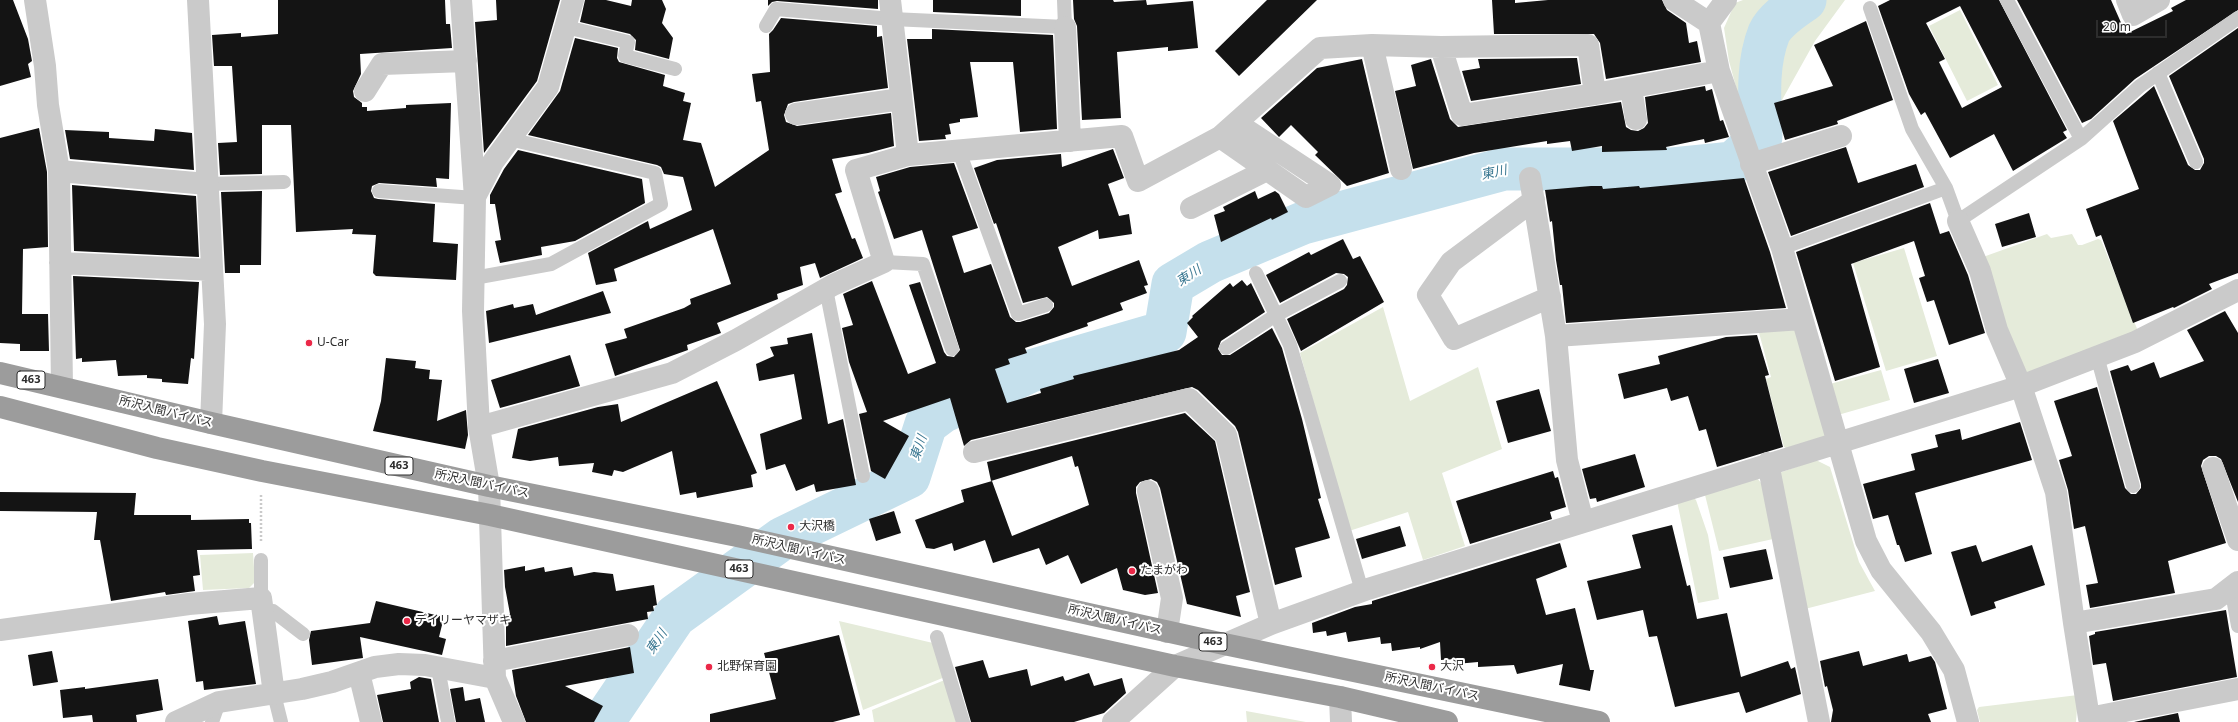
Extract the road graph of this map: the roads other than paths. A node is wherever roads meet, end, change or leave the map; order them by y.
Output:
1 (35, 0) edge
2 (198, 0) edge
3 (462, 0) edge
4 (573, 0) edge
5 (1064, 0) edge
6 (1726, 0) edge
7 (2007, 0) edge
8 (2127, 0) edge
9 (2159, 0) edge
10 (1680, 2) edge
11 (1870, 8) dead end
12 (891, 10) edge
13 (2238, 18) edge
14 (1709, 23) junction
15 (766, 26) dead end
16 (566, 27) junction
17 (1065, 27) junction
18 (1372, 44) junction
19 (1441, 47) junction
20 (466, 61) junction
21 (675, 69) dead end
22 (1719, 71) junction
23 (2158, 73) junction
24 (1631, 88) junction
25 (365, 91) dead end
26 (1595, 94) junction
27 (901, 99) junction
28 (796, 114) dead end
29 (1636, 119) dead end
30 (1236, 123) junction
31 (1841, 136) dead end
32 (1220, 137) junction
33 (509, 139) junction
34 (2081, 139) junction
35 (1070, 141) junction
36 (959, 151) junction
37 (908, 155) junction
38 (2196, 162) dead end
39 (1751, 164) junction
40 (1401, 169) dead end
41 (1266, 170) junction
42 (59, 171) junction
43 (1530, 178) dead end
44 (284, 182) dead end
45 (208, 184) junction
46 (1946, 188) junction
47 (379, 190) dead end
48 (475, 198) junction
49 (1534, 200) junction
50 (1191, 208) dead end
51 (1958, 221) junction
52 (1782, 248) junction
53 (884, 262) junction
54 (60, 263) junction
55 (212, 270) junction
56 (1256, 273) dead end
57 (474, 278) junction
58 (1340, 282) dead end
59 (826, 289) junction
60 (2238, 290) edge
61 (1550, 296) junction
62 (1046, 305) dead end
63 (1276, 315) junction
64 (1802, 319) junction
65 (1556, 336) junction
66 (1226, 348) dead end
67 (952, 349) dead end
68 (2097, 356) junction
69 (0, 373) edge
70 (2021, 386) junction
71 (62, 387) junction
72 (0, 407) edge
73 (211, 424) junction
74 (479, 427) junction
75 (1838, 444) junction
76 (974, 452) dead end
77 (1768, 464) junction
78 (2213, 468) dead end
79 (863, 476) dead end
80 (489, 486) junction
81 (2133, 486) dead end
82 (1148, 491) dead end
83 (490, 515) junction
84 (1583, 522) junction
85 (2238, 540) edge
86 (261, 560) road end
87 (2235, 585) edge
88 (1362, 591) junction
89 (261, 605) junction
90 (2074, 623) junction
91 (1271, 624) junction
92 (2238, 626) edge
93 (0, 630) edge
94 (1167, 632) junction
95 (303, 634) dead end
96 (628, 635) dead end
97 (937, 637) dead end
98 (1224, 644) junction
99 (1175, 666) junction
100 (438, 668) junction
101 (494, 669) junction
102 (359, 673) junction
103 (2238, 689) edge
104 (274, 694) junction
105 (1340, 697) junction
106 (216, 712) edge
107 (176, 722) edge
108 (281, 722) edge
109 (371, 722) edge
110 (448, 722) edge
111 (514, 722) edge
112 (963, 722) edge
113 (1113, 722) edge
114 (1341, 722) edge
115 (1447, 722) edge
116 (1599, 722) edge
117 (1819, 722) edge
118 (1968, 722) edge

1 - 42 street
2 - 45 street
3 - 20 street
4 - 16 street
5 - 17 lane
6 - 14 street
7 - 34 lane
8 - 9 street
10 - 14 street
11 - 46 lane
12 - 15 lane
12 - 17 lane
12 - 27 street
13 - 23 lane
14 - 22 street
16 - 21 lane
16 - 33 street
17 - 35 street
18 - 19 street
18 - 30 street
18 - 40 street
19 - 26 street
19 - 26 street
20 - 25 street
20 - 48 street
22 - 24 street
22 - 39 street
23 - 34 lane
23 - 38 lane
24 - 26 street
24 - 29 street
27 - 28 street
27 - 37 street
30 - 32 street
30 - 41 street
31 - 39 street
32 - 35 street
32 - 41 street
33 - 48 street
33 - 57 lane
34 - 51 lane
35 - 36 street
36 - 37 street
36 - 62 lane
37 - 53 street
39 - 52 street
41 - 50 street
42 - 45 street
42 - 54 street
43 - 49 street
44 - 45 lane
45 - 55 street
46 - 51 lane
46 - 52 lane
47 - 48 lane
48 - 57 street
49 - 61 street
49 - 61 street
51 - 70 street
52 - 64 street
53 - 59 street
53 - 67 lane
54 - 55 street
54 - 71 street
55 - 73 street
56 - 63 lane
57 - 74 street
58 - 63 lane
59 - 74 street
59 - 79 lane
60 - 68 street
61 - 65 street
63 - 66 lane
63 - 88 lane
64 - 65 street
64 - 75 street
65 - 84 street
68 - 70 street
68 - 81 lane
69 - 71 highway, 所沢入間バイパス / 463
70 - 75 street
70 - 90 street
71 - 73 highway, 所沢入間バイパス / 463
72 - 83 highway, 463
73 - 80 highway, 所沢入間バイパス / 463
74 - 80 street
75 - 77 street
75 - 118 street
76 - 91 street
77 - 84 street
77 - 117 street
78 - 85 street
80 - 83 street
80 - 94 highway, 所沢入間バイパス / 463
82 - 94 street
83 - 99 highway, 463
83 - 101 street
84 - 88 street
86 - 89 lane
87 - 90 street
87 - 92 lane
88 - 91 street
89 - 93 street
89 - 95 lane
89 - 104 street
90 - 103 street
91 - 98 street
94 - 98 highway, 所沢入間バイパス / 463
96 - 101 street
97 - 112 lane
98 - 99 street
98 - 116 highway, 所沢入間バイパス / 463
99 - 105 highway, 463
99 - 113 street
100 - 101 street
100 - 102 street
100 - 110 lane
101 - 111 street
102 - 104 street
102 - 109 street
104 - 106 street
104 - 108 lane
105 - 114 street
105 - 115 highway, 463
106 - 107 street

